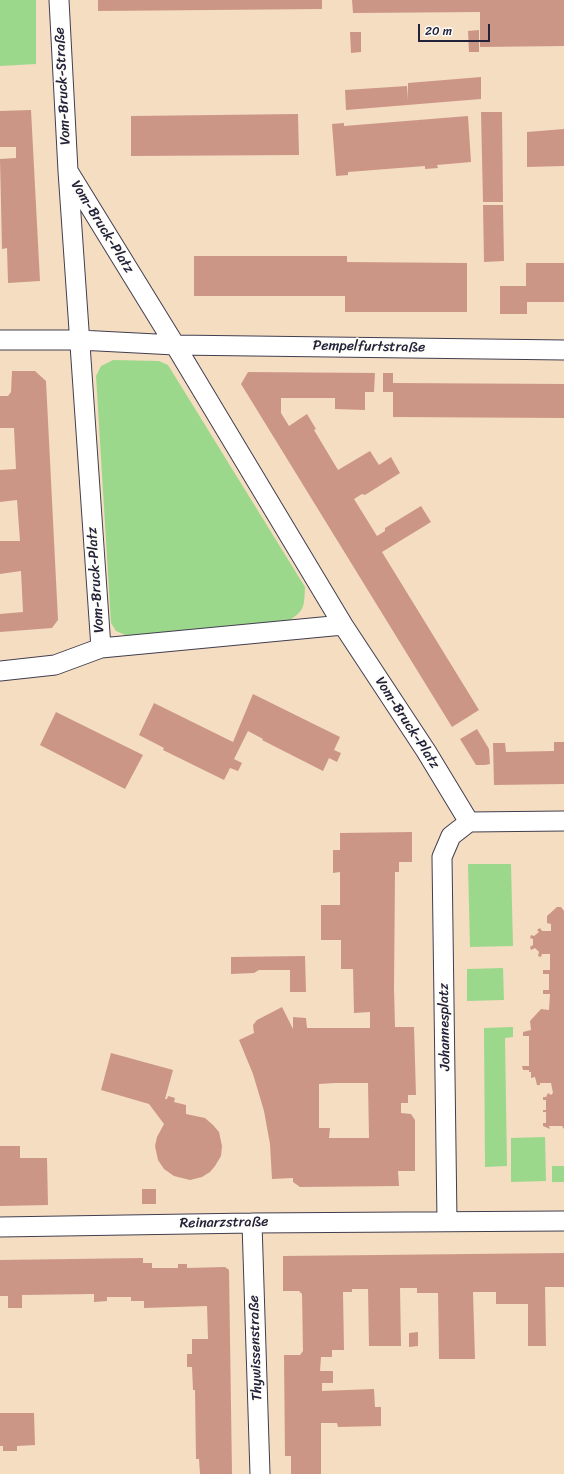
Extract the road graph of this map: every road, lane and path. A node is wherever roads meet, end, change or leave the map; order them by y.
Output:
1 (59, 0) edge
2 (68, 171) junction
3 (0, 340) edge
4 (79, 340) junction
5 (175, 345) junction
6 (564, 350) edge
7 (344, 625) junction
8 (100, 648) junction
9 (0, 671) edge
10 (564, 821) edge
11 (469, 822) junction
12 (447, 1221) junction
13 (564, 1221) edge
14 (252, 1223) junction
15 (0, 1227) edge
16 (260, 1474) edge

1 - 2 street, Vom-Bruck-Straße
2 - 4 street, Vom-Bruck-Platz
2 - 5 street, Vom-Bruck-Platz
3 - 4 street
4 - 5 street
4 - 8 street, Vom-Bruck-Platz
5 - 6 street, Pempelfurtstraße
5 - 7 street, Vom-Bruck-Platz
7 - 8 street, Vom-Bruck-Platz
7 - 11 street, Vom-Bruck-Platz
8 - 9 street
10 - 11 street
11 - 12 street, Johannesplatz
12 - 13 street
12 - 14 street, Reinarzstraße
14 - 15 street, Reinarzstraße
14 - 16 street, Thywissenstraße

